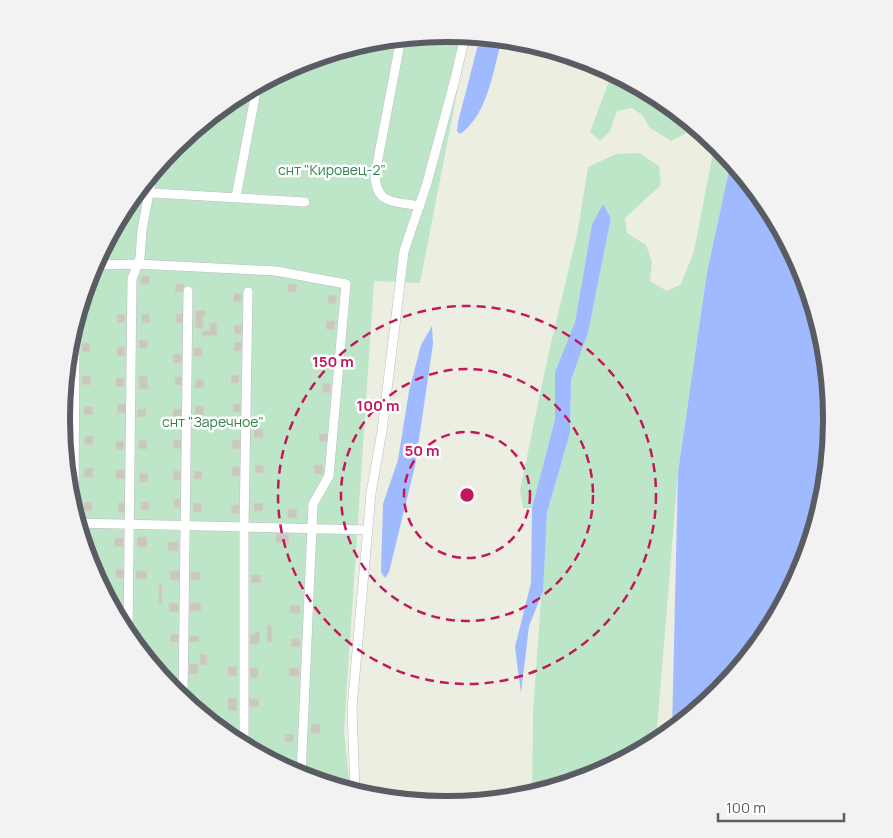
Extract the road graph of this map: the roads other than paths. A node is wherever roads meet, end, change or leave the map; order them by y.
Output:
1 (463, 43) edge
2 (400, 46) edge
3 (255, 95) edge
4 (150, 187) edge
5 (146, 193) edge
6 (149, 193) junction
7 (236, 197) junction
8 (305, 202) dead end
9 (420, 206) junction
10 (137, 264) junction
11 (103, 265) edge
12 (188, 291) dead end
13 (248, 292) dead end
14 (75, 359) edge
15 (74, 475) edge
16 (85, 523) edge
17 (129, 523) junction
18 (185, 525) junction
19 (244, 526) junction
20 (312, 528) junction
21 (368, 530) junction
22 (128, 620) edge
23 (183, 688) edge
24 (244, 736) edge
25 (301, 767) edge
26 (355, 784) edge

1 - 9 street
2 - 9 street
3 - 7 street
4 - 6 street
5 - 6 street
6 - 7 street
6 - 10 street
7 - 8 street
9 - 21 street
10 - 11 street
10 - 17 street
10 - 20 street
12 - 18 street
13 - 19 street
14 - 15 street
16 - 17 street
17 - 18 street
17 - 22 street
18 - 19 street
18 - 23 street
19 - 20 street
19 - 24 street
20 - 21 street
20 - 25 street
21 - 26 street

